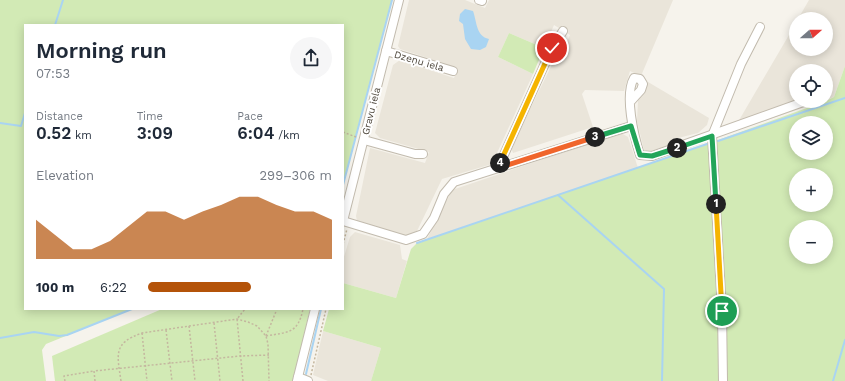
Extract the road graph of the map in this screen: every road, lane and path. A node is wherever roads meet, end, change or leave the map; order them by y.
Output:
1 (399, 0) edge
2 (760, 27) dead end
3 (563, 30) dead end
4 (386, 52) junction
5 (453, 71) dead end
6 (631, 100) dead end
7 (789, 107) edge
8 (631, 126) junction
9 (344, 132) edge
10 (712, 136) junction
11 (364, 140) junction
12 (423, 154) dead end
13 (498, 168) junction
14 (344, 217) edge
15 (344, 221) edge
16 (244, 310) edge
17 (277, 310) edge
18 (302, 310) edge
19 (315, 310) edge
20 (326, 310) edge
21 (237, 319) junction
22 (214, 323) junction
23 (189, 326) junction
24 (166, 330) junction
25 (142, 333) junction
26 (266, 336) junction
27 (269, 355) junction
28 (240, 356) junction
29 (217, 359) junction
30 (193, 360) junction
31 (170, 363) junction
32 (145, 366) junction
33 (119, 369) junction
34 (94, 371) junction
35 (298, 379) edge
36 (65, 381) edge
37 (95, 381) edge
38 (121, 381) edge
39 (146, 381) edge
40 (172, 381) edge
41 (195, 381) edge
42 (220, 381) edge
43 (243, 381) edge
44 (270, 381) edge
45 (309, 381) edge
46 (723, 381) edge

1 - 4 street, Gravu iela
2 - 10 street
3 - 13 street
4 - 5 street, Dzeņu iela
4 - 11 street, Gravu iela
6 - 8 street
7 - 10 street
8 - 10 street
8 - 13 street
9 - 11 path
10 - 46 street
11 - 12 street
11 - 14 street, Gravu iela
13 - 15 street
16 - 21 path
17 - 26 path
18 - 26 path
19 - 35 street
20 - 45 path
21 - 22 path
21 - 26 path
21 - 28 path
22 - 23 path
22 - 29 path
23 - 24 path
23 - 30 path
24 - 25 path
24 - 31 path
25 - 32 path
25 - 33 path
26 - 27 path
27 - 28 path
27 - 44 path
28 - 29 path
28 - 43 path
29 - 30 path
29 - 42 path
30 - 31 path
30 - 41 path
31 - 32 path
31 - 40 path
32 - 33 path
32 - 39 path
33 - 34 path
33 - 38 path
34 - 36 path
34 - 37 path
35 - 45 street

